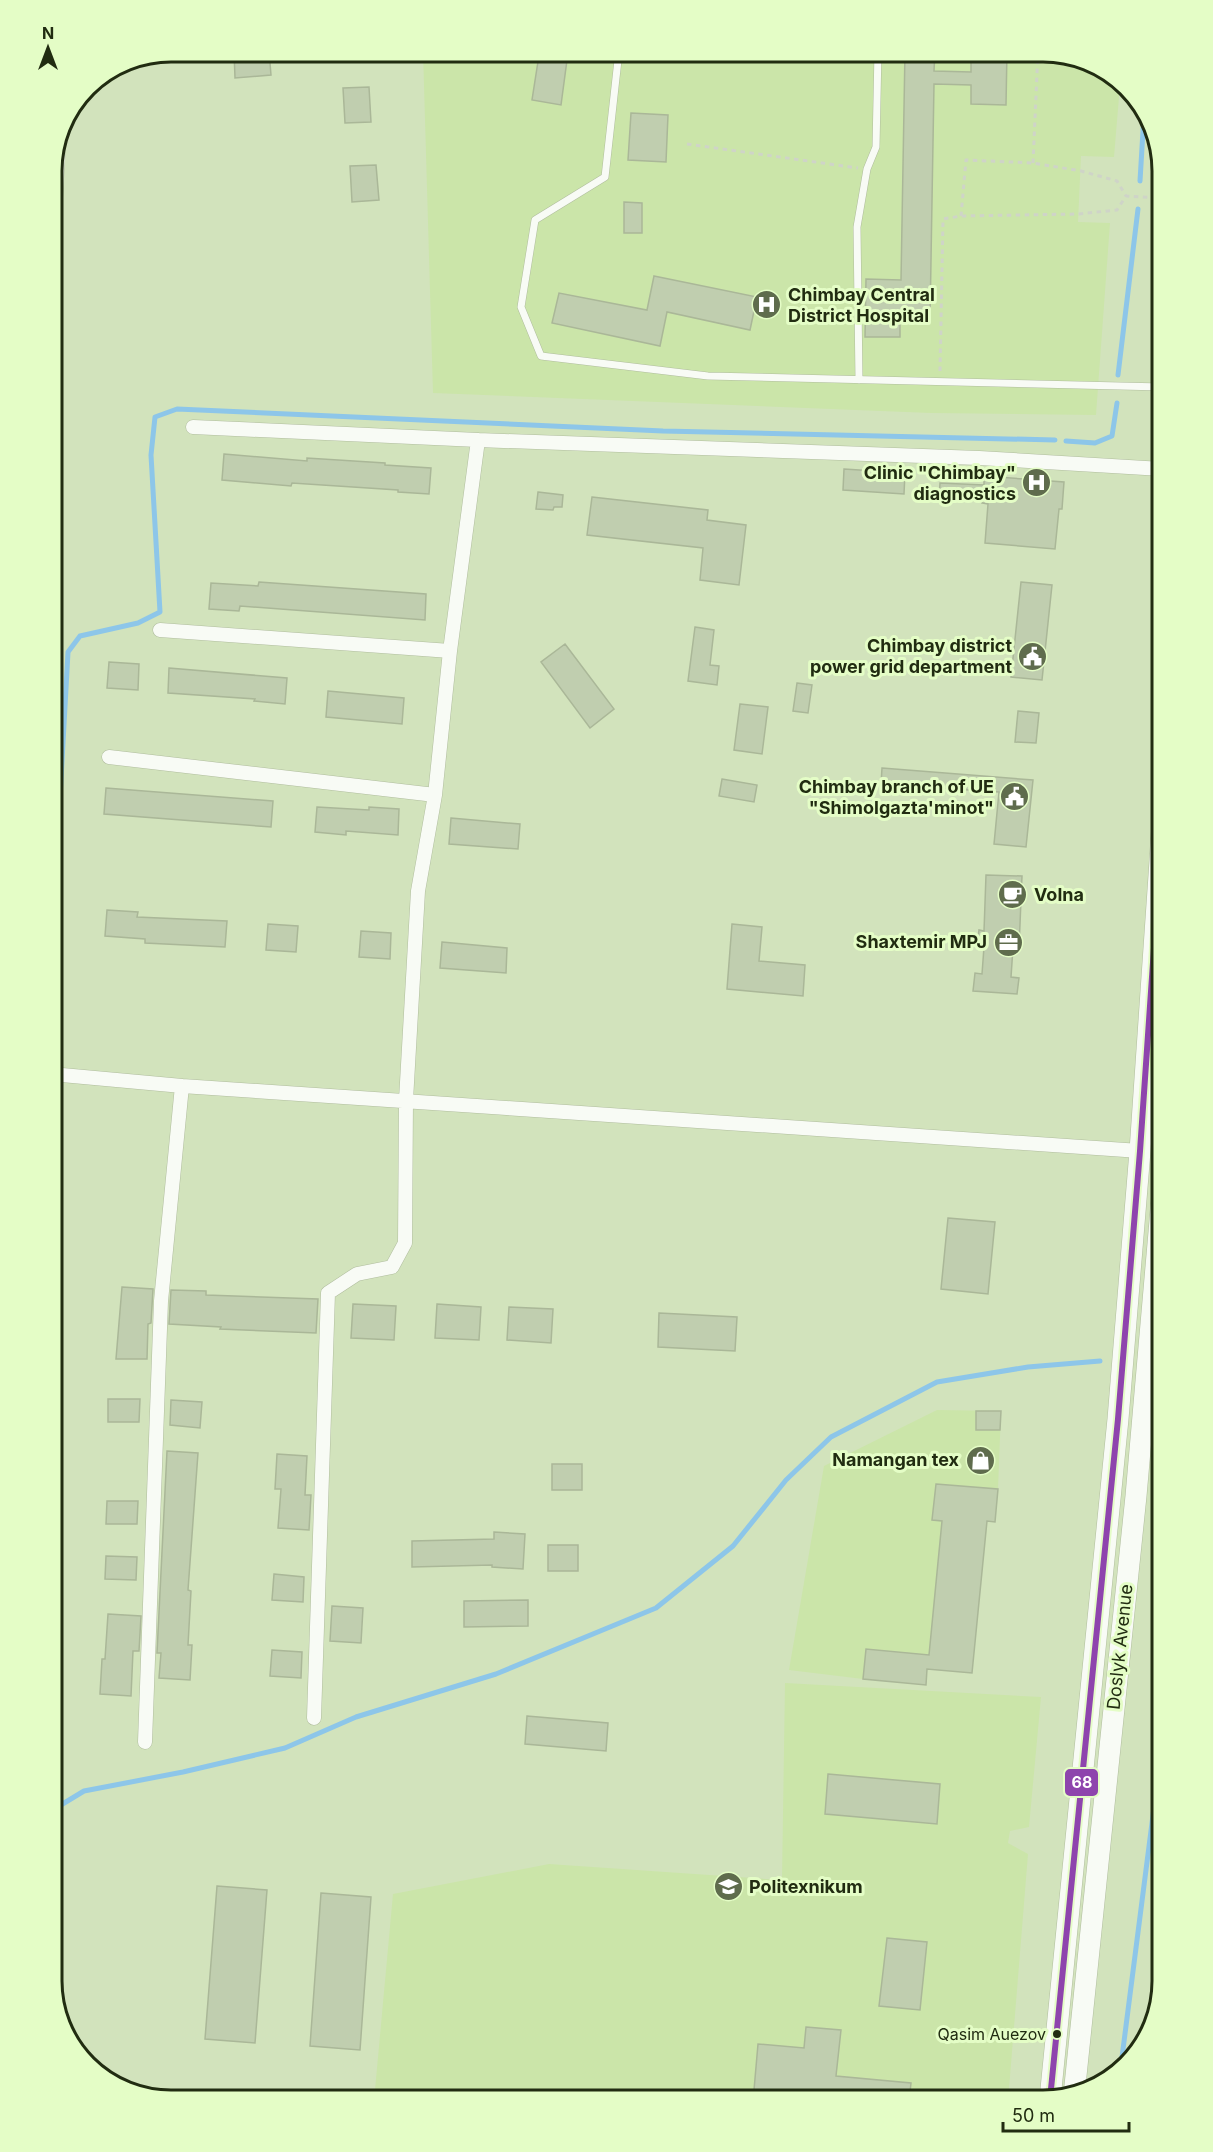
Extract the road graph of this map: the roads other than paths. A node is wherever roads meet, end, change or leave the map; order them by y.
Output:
1 (618, 62) edge
2 (878, 62) edge
3 (859, 380) junction
4 (1152, 387) edge
5 (193, 427) dead end
6 (478, 440) junction
7 (1152, 468) edge
8 (160, 630) dead end
9 (450, 651) junction
10 (109, 758) dead end
11 (435, 795) junction
12 (1152, 977) edge
13 (62, 1075) edge
14 (182, 1086) junction
15 (406, 1100) junction
16 (1140, 1151) junction
17 (1152, 1313) edge
18 (314, 1718) dead end
19 (145, 1742) dead end
20 (1075, 2086) edge
21 (1051, 2090) edge

1 - 3 lane
2 - 3 lane
3 - 4 lane
5 - 6 street
6 - 7 street
6 - 9 street
8 - 9 street
9 - 11 street
10 - 11 street
11 - 15 street
12 - 16 main road, Doslyk Avenue
13 - 14 street
14 - 15 street
14 - 19 street
15 - 16 street
15 - 18 street
16 - 21 main road, Doslyk Avenue
17 - 20 main road, Doslyk Avenue

